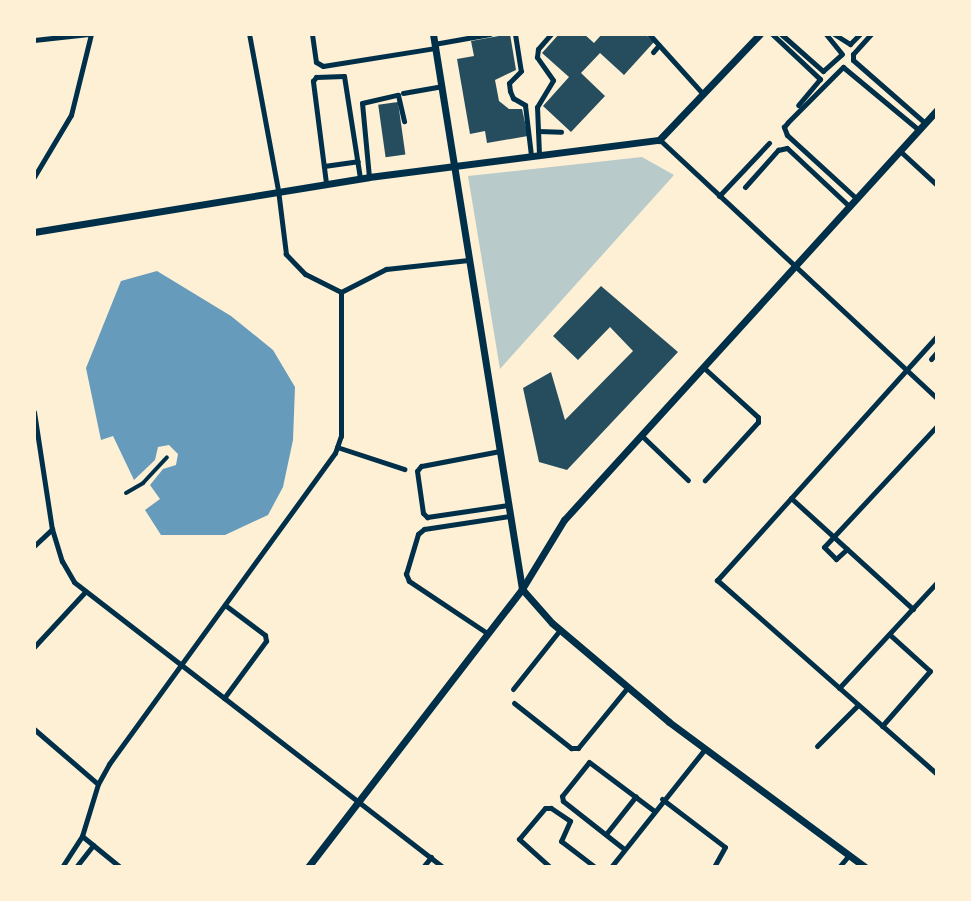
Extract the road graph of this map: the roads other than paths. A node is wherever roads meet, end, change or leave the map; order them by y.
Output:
1 (90, 34) edge
2 (249, 34) edge
3 (312, 34) edge
4 (433, 34) edge
5 (490, 34) edge
6 (515, 34) edge
7 (551, 34) edge
8 (649, 34) edge
9 (760, 34) edge
10 (772, 34) edge
11 (781, 34) edge
12 (826, 34) edge
13 (834, 34) edge
14 (860, 34) edge
15 (871, 34) edge
16 (34, 40) edge
17 (659, 45) junction
18 (434, 46) junction
19 (653, 52) dead end
20 (441, 86) junction
21 (403, 93) dead end
22 (703, 94) junction
23 (798, 105) dead end
24 (937, 110) edge
25 (404, 121) dead end
26 (925, 123) junction
27 (919, 130) junction
28 (538, 131) junction
29 (561, 132) dead end
30 (659, 140) junction
31 (769, 143) dead end
32 (900, 151) junction
33 (535, 155) junction
34 (358, 161) junction
35 (454, 164) junction
36 (324, 166) junction
37 (34, 177) edge
38 (364, 177) junction
39 (326, 183) junction
40 (937, 185) edge
41 (745, 187) dead end
42 (278, 190) junction
43 (719, 196) junction
44 (857, 199) junction
45 (850, 207) junction
46 (34, 232) edge
47 (469, 260) junction
48 (794, 267) junction
49 (341, 292) junction
50 (937, 336) edge
51 (937, 352) edge
52 (931, 359) dead end
53 (703, 367) junction
54 (906, 370) junction
55 (937, 398) edge
56 (34, 412) edge
57 (937, 426) edge
58 (641, 435) junction
59 (337, 447) junction
60 (500, 451) junction
61 (167, 457) dead end
62 (404, 469) dead end
63 (688, 480) dead end
64 (705, 480) dead end
65 (126, 493) dead end
66 (791, 498) junction
67 (508, 505) junction
68 (510, 516) junction
69 (52, 529) junction
70 (834, 536) junction
71 (34, 546) edge
72 (847, 549) junction
73 (937, 582) edge
74 (522, 589) junction
75 (85, 592) junction
76 (225, 605) junction
77 (913, 609) junction
78 (560, 630) junction
79 (487, 633) junction
80 (889, 634) junction
81 (34, 647) edge
82 (180, 664) junction
83 (628, 687) junction
84 (839, 688) junction
85 (513, 689) dead end
86 (224, 698) junction
87 (514, 703) dead end
88 (858, 705) junction
89 (882, 726) junction
90 (34, 729) edge
91 (817, 746) dead end
92 (705, 749) junction
93 (937, 774) edge
94 (98, 784) junction
95 (636, 796) junction
96 (662, 799) junction
97 (356, 800) junction
98 (653, 810) junction
99 (606, 834) junction
100 (82, 836) junction
101 (93, 845) junction
102 (624, 849) junction
103 (849, 855) junction
104 (431, 857) junction
105 (591, 866) edge
106 (62, 867) edge
107 (76, 867) edge
108 (120, 867) edge
109 (308, 867) edge
110 (423, 867) edge
111 (443, 867) edge
112 (550, 867) edge
113 (611, 867) edge
114 (714, 867) edge
115 (839, 867) edge
116 (865, 867) edge

1 - 16 street
1 - 37 street
2 - 42 street
3 - 18 street
4 - 18 street
5 - 18 street
6 - 33 street
7 - 28 street
8 - 17 street
9 - 22 street
10 - 23 street
11 - 12 street
13 - 14 street
15 - 26 street
17 - 19 street
17 - 22 street
18 - 20 street
20 - 21 street
20 - 35 street
22 - 30 street
24 - 26 street
25 - 38 street
26 - 27 street
27 - 32 street
27 - 44 street
28 - 29 street
28 - 33 street
30 - 33 street
30 - 43 street
31 - 43 street
32 - 40 street
32 - 44 street
33 - 35 street
34 - 36 street
34 - 36 street
34 - 38 street
35 - 38 street
35 - 47 street
36 - 39 street
38 - 39 street
39 - 42 street
41 - 45 street
42 - 46 street
42 - 49 street
43 - 48 street
44 - 45 street
45 - 48 street
47 - 49 street
47 - 60 street
48 - 53 street
48 - 54 street
49 - 59 street
50 - 54 street
51 - 52 street
53 - 58 street
53 - 64 street
54 - 55 street
54 - 66 street
56 - 69 street
57 - 70 street
58 - 63 street
58 - 74 street
59 - 62 street
59 - 76 street
60 - 67 street
60 - 67 street
61 - 65 street
66 - 70 street
66 - 84 street
67 - 68 street
68 - 74 street
68 - 79 street
69 - 71 street
69 - 75 street
70 - 72 street
70 - 72 street
72 - 77 street
73 - 77 street
74 - 78 street
74 - 79 street
75 - 81 street
75 - 82 street
76 - 82 street
76 - 86 street
77 - 80 street
78 - 83 street
78 - 85 street
79 - 97 street
80 - 84 street
80 - 89 street
82 - 86 street
82 - 94 street
83 - 87 street
83 - 92 street
84 - 88 street
86 - 97 street
88 - 89 street
88 - 91 street
89 - 93 street
90 - 94 street
92 - 96 street
92 - 103 street
94 - 100 street
95 - 98 street
95 - 99 street
95 - 99 street
96 - 98 street
96 - 114 street
97 - 104 street
97 - 109 street
98 - 102 street
99 - 102 street
100 - 101 street
100 - 106 street
101 - 107 street
101 - 108 street
102 - 113 street
103 - 115 street
103 - 116 street
104 - 110 street
104 - 111 street
105 - 112 street

